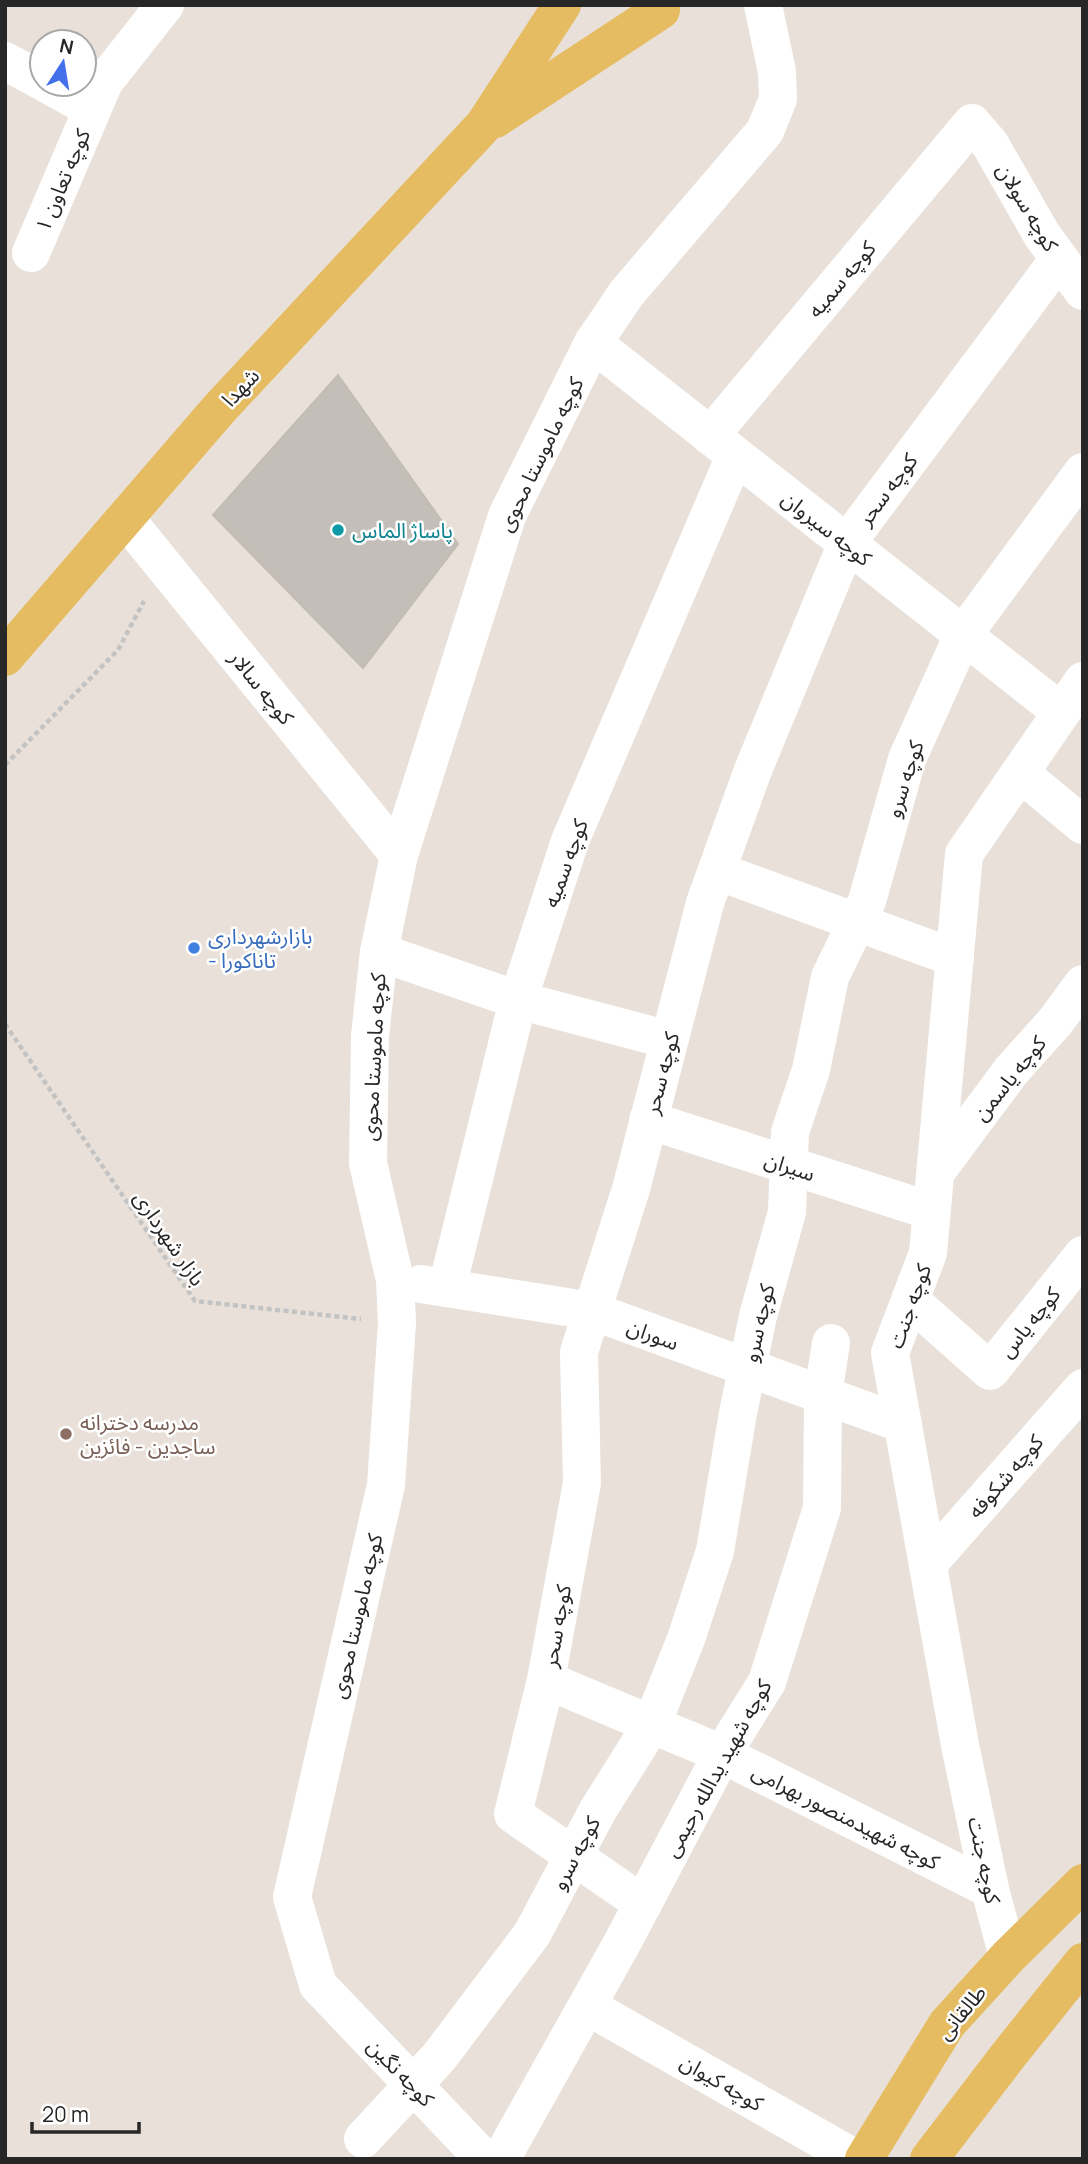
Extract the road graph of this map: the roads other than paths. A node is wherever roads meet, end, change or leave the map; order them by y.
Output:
1 (165, 5) edge
2 (562, 5) edge
3 (614, 5) edge
4 (763, 5) edge
5 (668, 7) edge
6 (5, 61) edge
7 (28, 73) edge
8 (72, 98) edge
9 (92, 109) junction
10 (972, 122) joint
11 (484, 125) junction
12 (30, 253) dead end
13 (1059, 259) junction
14 (1083, 291) edge
15 (593, 343) junction
16 (723, 446) junction
17 (1083, 472) edge
18 (125, 518) junction
19 (846, 543) junction
20 (963, 635) junction
21 (5, 657) edge
22 (1083, 681) edge
23 (1061, 712) junction
24 (1020, 773) junction
25 (1083, 825) edge
26 (399, 855) junction
27 (717, 871) junction
28 (856, 922) junction
29 (379, 951) junction
30 (955, 958) junction
31 (1083, 984) edge
32 (518, 1000) junction
33 (669, 1040) junction
34 (648, 1120) junction
35 (789, 1166) junction
36 (935, 1173) junction
37 (932, 1212) junction
38 (1083, 1255) edge
39 (395, 1280) junction
40 (447, 1288) junction
41 (910, 1300) junction
42 (592, 1311) junction
43 (831, 1343) dead end
44 (747, 1367) junction
45 (1083, 1388) edge
46 (823, 1394) junction
47 (903, 1423) junction
48 (928, 1564) junction
49 (546, 1680) junction
50 (652, 1724) junction
51 (722, 1754) junction
52 (573, 1856) junction
53 (1083, 1883) edge
54 (990, 1889) junction
55 (643, 1903) junction
56 (1008, 1957) junction
57 (1083, 1962) edge
58 (318, 1985) joint
59 (587, 2006) junction
60 (413, 2085) junction
61 (363, 2139) dead end
62 (484, 2159) edge
63 (501, 2159) edge
64 (856, 2159) edge
65 (864, 2159) edge
66 (929, 2159) edge

1 - 9 street, کوچه تعاون ۱
2 - 11 main road
3 - 5 main road
4 - 15 street, کوچه ماموستا محوی
5 - 11 main road
6 - 7 street
8 - 9 street
9 - 12 street, کوچه تعاون ۱
10 - 13 street, کوچه سولان
10 - 16 street, کوچه سمیه
11 - 18 main road, شهدا
13 - 14 street, کوچه سولان
13 - 19 street, کوچه سحر
15 - 16 street, کوچه سیروان
15 - 26 street, کوچه ماموستا محوی
16 - 19 street, کوچه سیروان
16 - 32 street, کوچه سمیه
17 - 20 street, کوچه سرو
18 - 21 main road, شهدا
18 - 26 street, کوچه سالار
19 - 20 street, کوچه سیروان
19 - 27 street, کوچه سحر
20 - 23 street, کوچه سیروان
20 - 28 street, کوچه سرو
22 - 23 street, کوچه جنت
23 - 24 street, کوچه جنت
24 - 25 street
24 - 30 street, کوچه جنت
26 - 29 street, کوچه ماموستا محوی
27 - 28 street
27 - 33 street, کوچه سحر
28 - 30 street
28 - 35 street, کوچه سرو
29 - 32 street
29 - 39 street, کوچه ماموستا محوی
30 - 36 street, کوچه جنت
31 - 36 street, کوچه یاسمن
32 - 33 street
32 - 40 street, کوچه سمیه
33 - 34 street, کوچه سحر
34 - 35 street, سیران
34 - 42 street, کوچه سحر
35 - 37 street, سیران
35 - 44 street, کوچه سرو
36 - 37 street, کوچه جنت
37 - 41 street, کوچه جنت
38 - 41 street, کوچه یاس
39 - 40 street, سوران
39 - 58 street, کوچه ماموستا محوی
40 - 42 street, سوران
41 - 47 street, کوچه جنت
42 - 44 street, سوران
42 - 49 street, کوچه سحر
43 - 46 street, کوچه شهید یدالله رحیمی
44 - 46 street, سوران
44 - 50 street, کوچه سرو
45 - 48 street, کوچه شکوفه
46 - 47 street, سوران
46 - 51 street, کوچه شهید یدالله رحیمی
47 - 48 street, کوچه جنت
48 - 54 street, کوچه جنت
49 - 50 street, کوچه شهیدمنصور بهرامی
49 - 52 street, کوچه سحر
50 - 51 street, کوچه شهیدمنصور بهرامی
50 - 52 street, کوچه سرو
51 - 54 street, کوچه شهیدمنصور بهرامی
51 - 55 street, کوچه شهید یدالله رحیمی
52 - 55 street, کوچه سحر
52 - 60 street, کوچه سرو
53 - 56 main road, طالقانی
54 - 56 street, کوچه جنت
55 - 59 street, کوچه شهید یدالله رحیمی
56 - 65 main road, طالقانی
57 - 66 main road
58 - 60 street, کوچه نگین
59 - 63 street, کوچه شهید یدالله رحیمی
59 - 64 street, کوچه کیوان
60 - 61 street, کوچه سرو
60 - 62 street, کوچه نگین

